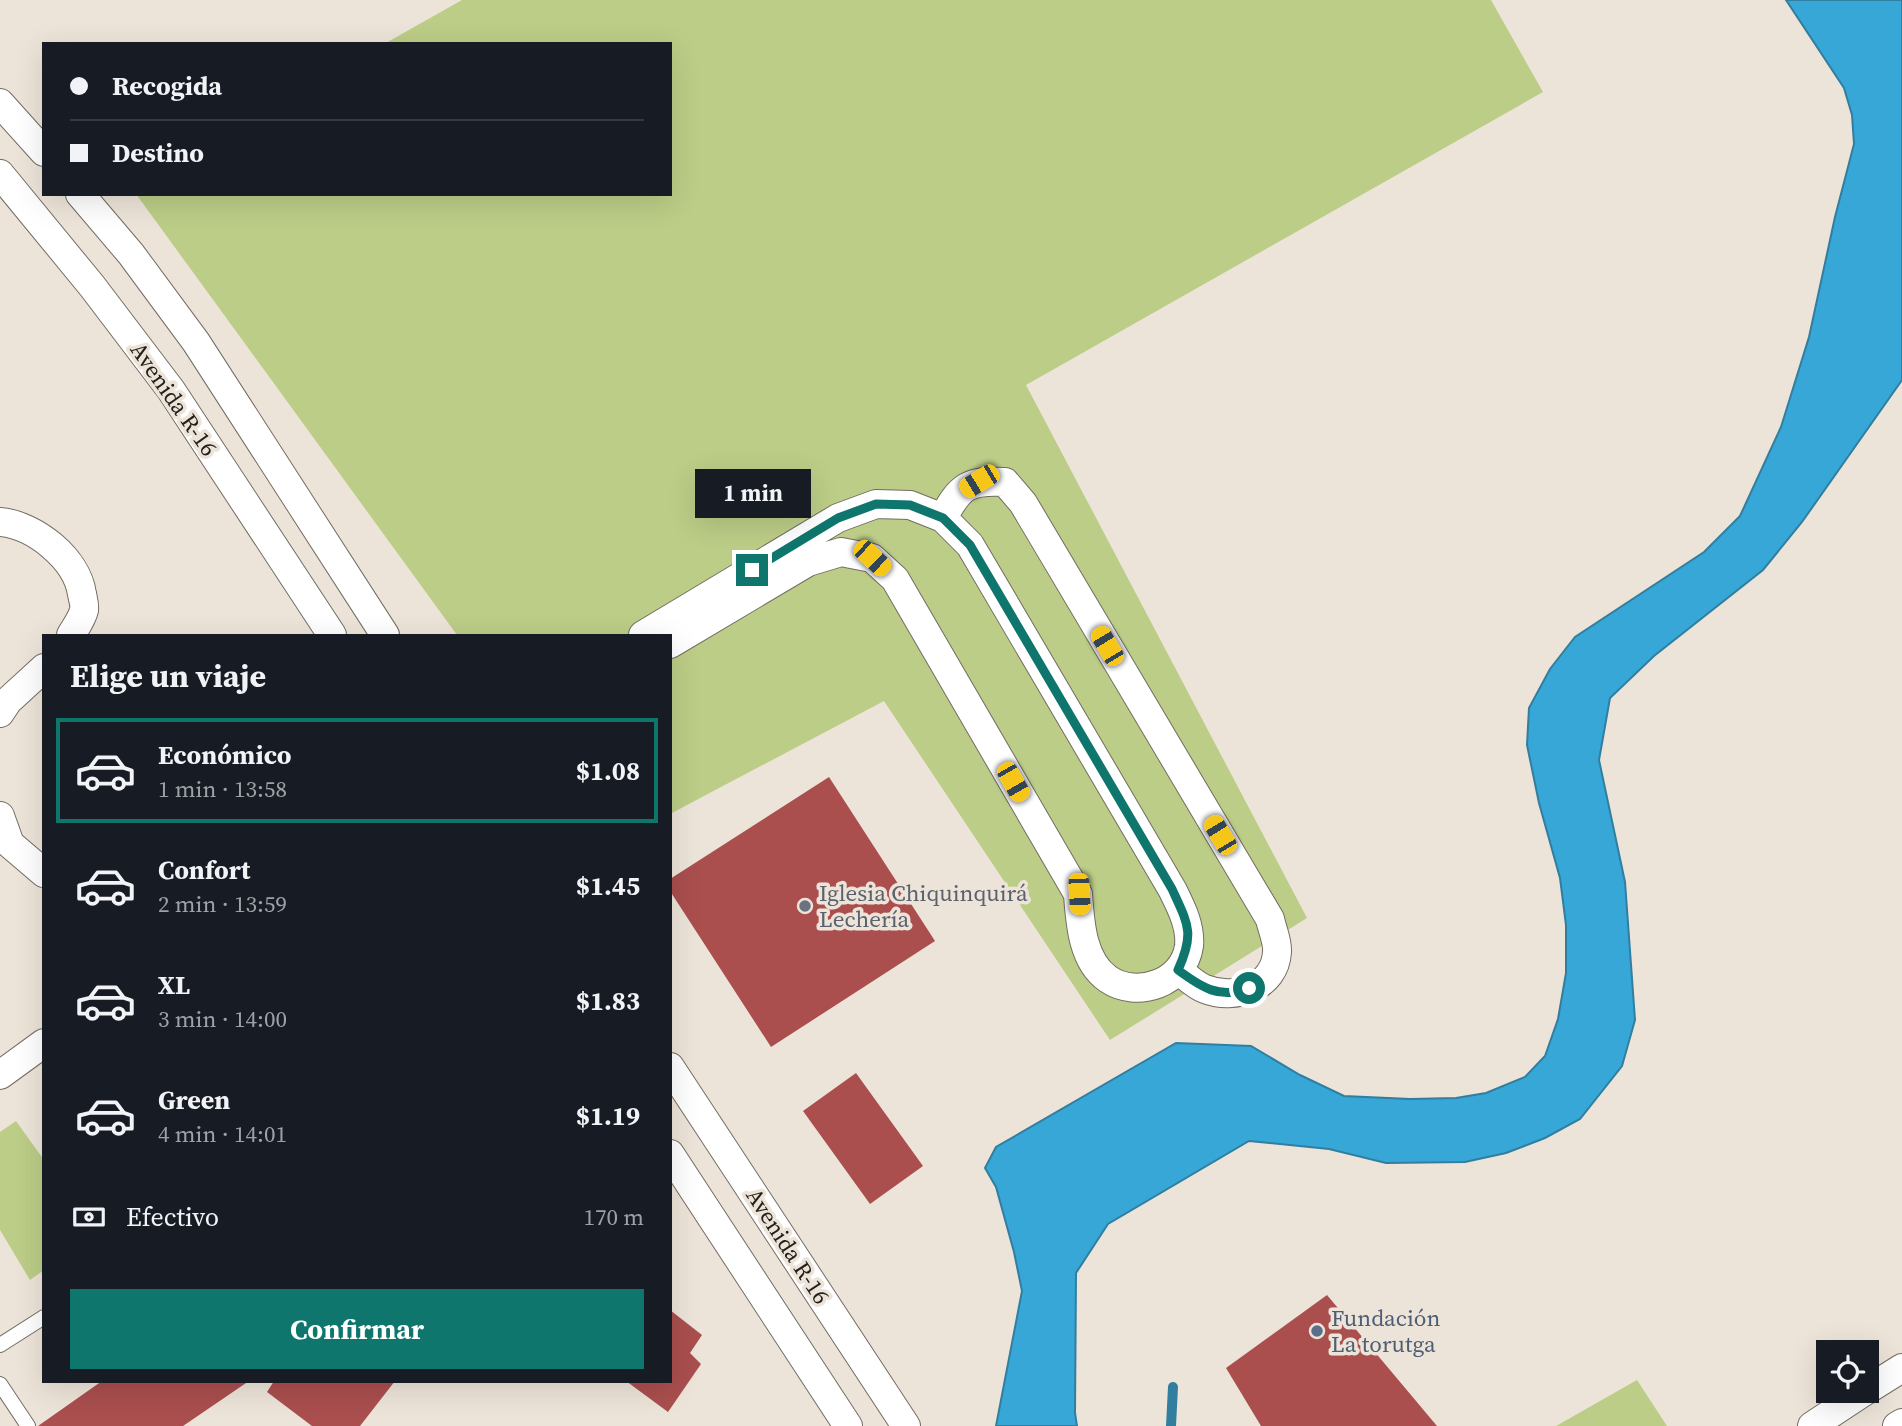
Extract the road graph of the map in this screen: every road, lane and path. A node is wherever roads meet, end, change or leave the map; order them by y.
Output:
1 (0, 103) edge
2 (42, 150) edge
3 (0, 174) edge
4 (82, 196) edge
5 (943, 518) junction
6 (0, 522) edge
7 (72, 634) edge
8 (331, 634) edge
9 (384, 634) edge
10 (645, 634) edge
11 (672, 643) edge
12 (42, 670) edge
13 (3, 705) edge
14 (0, 816) edge
15 (5, 844) edge
16 (42, 872) edge
17 (1178, 970) junction
18 (42, 1044) edge
19 (672, 1070) edge
20 (0, 1075) edge
21 (672, 1157) edge
22 (42, 1318) edge
23 (0, 1345) edge
24 (1902, 1368) edge
25 (1879, 1383) edge
26 (0, 1384) edge
27 (1856, 1403) edge
28 (1843, 1418) edge
29 (1902, 1423) edge
30 (28, 1426) edge
31 (848, 1426) edge
32 (906, 1426) edge
33 (1812, 1426) edge
34 (1897, 1426) edge

1 - 2 street
3 - 8 street, Avenida R-16
4 - 9 street, Avenida R-16
5 - 10 street
5 - 17 street
5 - 17 street
6 - 7 street
11 - 17 street
12 - 13 street
14 - 15 street
15 - 16 street
18 - 20 street
19 - 32 street, Avenida R-16
21 - 31 street
22 - 23 lane
24 - 25 street
26 - 30 lane
27 - 28 street
28 - 33 street
29 - 34 street

